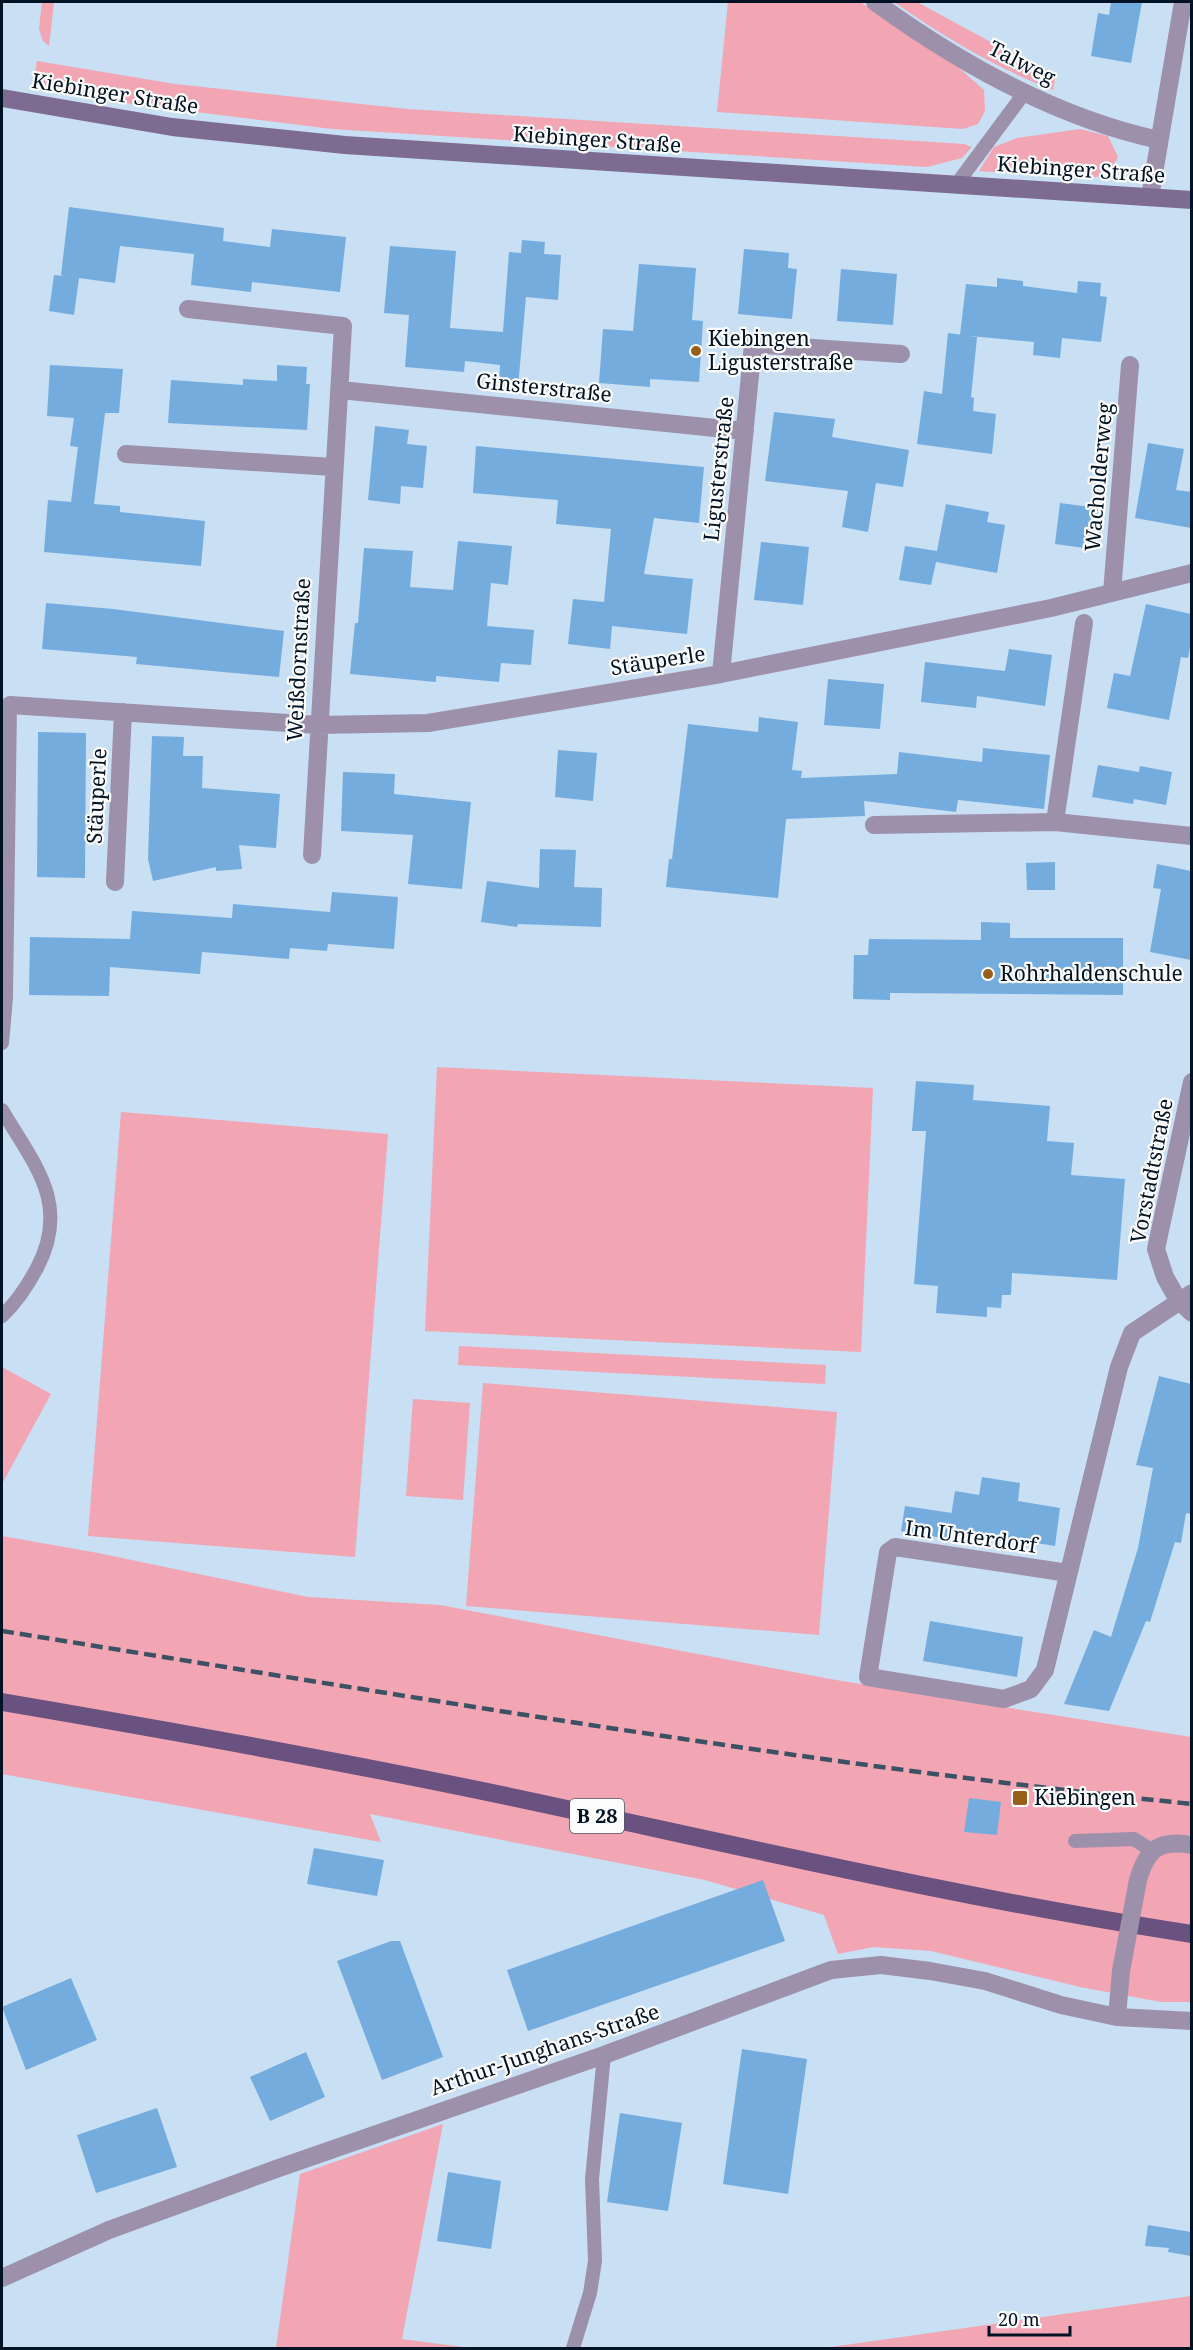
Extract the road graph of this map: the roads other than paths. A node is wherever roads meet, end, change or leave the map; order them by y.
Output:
1 (875, 2) edge
2 (1183, 2) edge
3 (1025, 92) junction
4 (2, 98) edge
5 (1159, 140) junction
6 (956, 185) junction
7 (1150, 197) junction
8 (1191, 200) edge
9 (188, 309) dead end
10 (902, 354) dead end
11 (1130, 365) dead end
12 (340, 390) junction
13 (745, 431) junction
14 (126, 454) dead end
15 (333, 467) junction
16 (1191, 573) edge
17 (1112, 593) junction
18 (1084, 623) dead end
19 (721, 674) junction
20 (10, 705) joint
21 (123, 712) junction
22 (318, 725) junction
23 (1055, 822) junction
24 (874, 825) dead end
25 (1191, 836) edge
26 (312, 855) dead end
27 (115, 882) dead end
28 (2, 1042) edge
29 (1191, 1083) edge
30 (2, 1110) edge
31 (1185, 1297) edge
32 (1191, 1313) edge
33 (2, 1316) edge
34 (1068, 1574) junction
35 (2, 1702) edge
36 (1075, 1841) dead end
37 (1191, 1845) edge
38 (1151, 1850) junction
39 (1191, 1934) edge
40 (1117, 2017) junction
41 (1191, 2021) edge
42 (604, 2055) junction
43 (2, 2278) edge
44 (573, 2349) edge

1 - 3 street, Talweg
2 - 5 street
3 - 5 street, Talweg
3 - 6 lane
4 - 6 street, Kiebinger Straße
5 - 7 street
6 - 7 street, Kiebinger Straße
7 - 8 street, Kiebinger Straße
9 - 12 street, Weißdornstraße
10 - 13 street, Ligusterstraße
11 - 17 street, Wacholderweg
12 - 13 street, Ginsterstraße
12 - 15 street, Weißdornstraße
13 - 19 street, Ligusterstraße
14 - 15 street
15 - 22 street, Weißdornstraße
16 - 17 street, Stäuperle
17 - 19 street, Stäuperle
18 - 23 street
19 - 22 street, Stäuperle
20 - 21 street, Stäuperle
20 - 28 lane
21 - 22 street, Stäuperle
21 - 27 street, Stäuperle
22 - 26 street, Weißdornstraße
23 - 24 street
23 - 25 street
29 - 31 street, Vorstadtstraße
30 - 33 lane
31 - 32 street, Vorstadtstraße
31 - 34 street, Im Unterdorf
34 - 34 street, Im Unterdorf
35 - 39 main road, B 28
36 - 38 lane
37 - 38 street
38 - 40 street, bridge
40 - 41 street, Arthur-Junghans-Straße
40 - 42 street, Arthur-Junghans-Straße
42 - 43 street, Arthur-Junghans-Straße
42 - 44 lane

